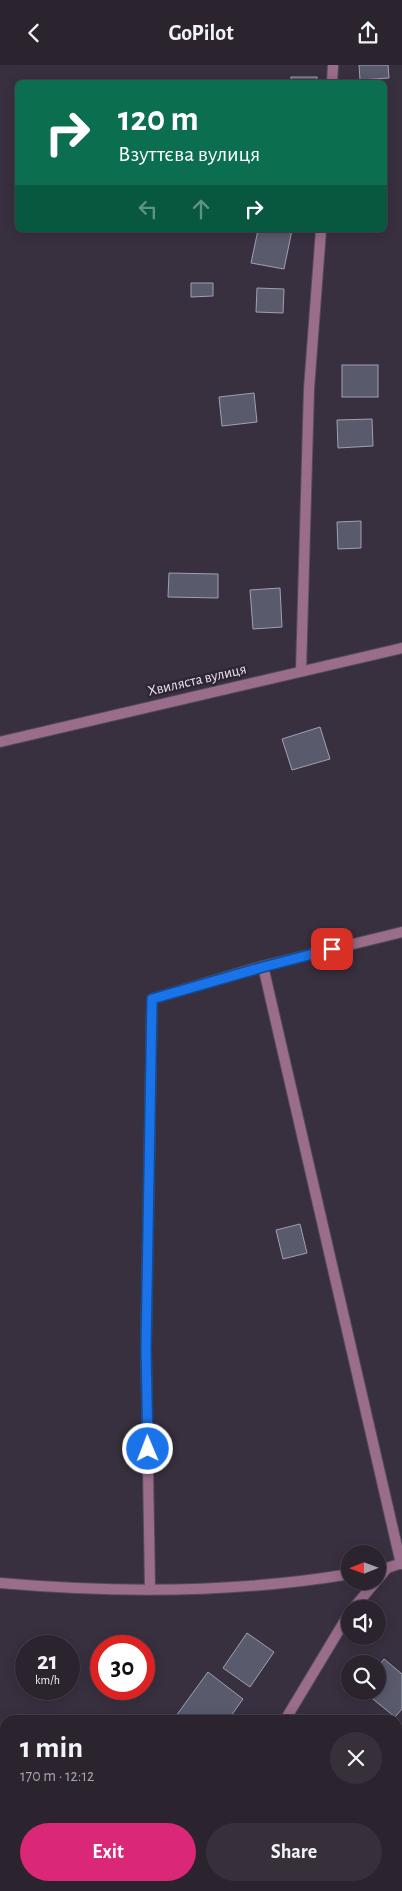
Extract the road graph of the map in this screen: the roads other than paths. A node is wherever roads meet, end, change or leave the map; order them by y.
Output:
1 (333, 65) edge
2 (332, 80) edge
3 (321, 232) edge
4 (402, 648) edge
5 (301, 671) junction
6 (0, 742) edge
7 (402, 932) edge
8 (263, 967) junction
9 (401, 1564) edge
10 (386, 1568) edge
11 (341, 1576) edge
12 (0, 1583) edge
13 (150, 1589) junction
14 (369, 1590) edge
15 (360, 1600) edge
16 (341, 1627) edge
17 (288, 1715) edge

1 - 2 street
3 - 5 street
4 - 5 street, Хвиляста вулиця
5 - 6 street, Хвиляста вулиця
7 - 8 street
8 - 9 street
8 - 13 street
9 - 10 street
11 - 13 street
12 - 13 street
14 - 15 street
16 - 17 street

